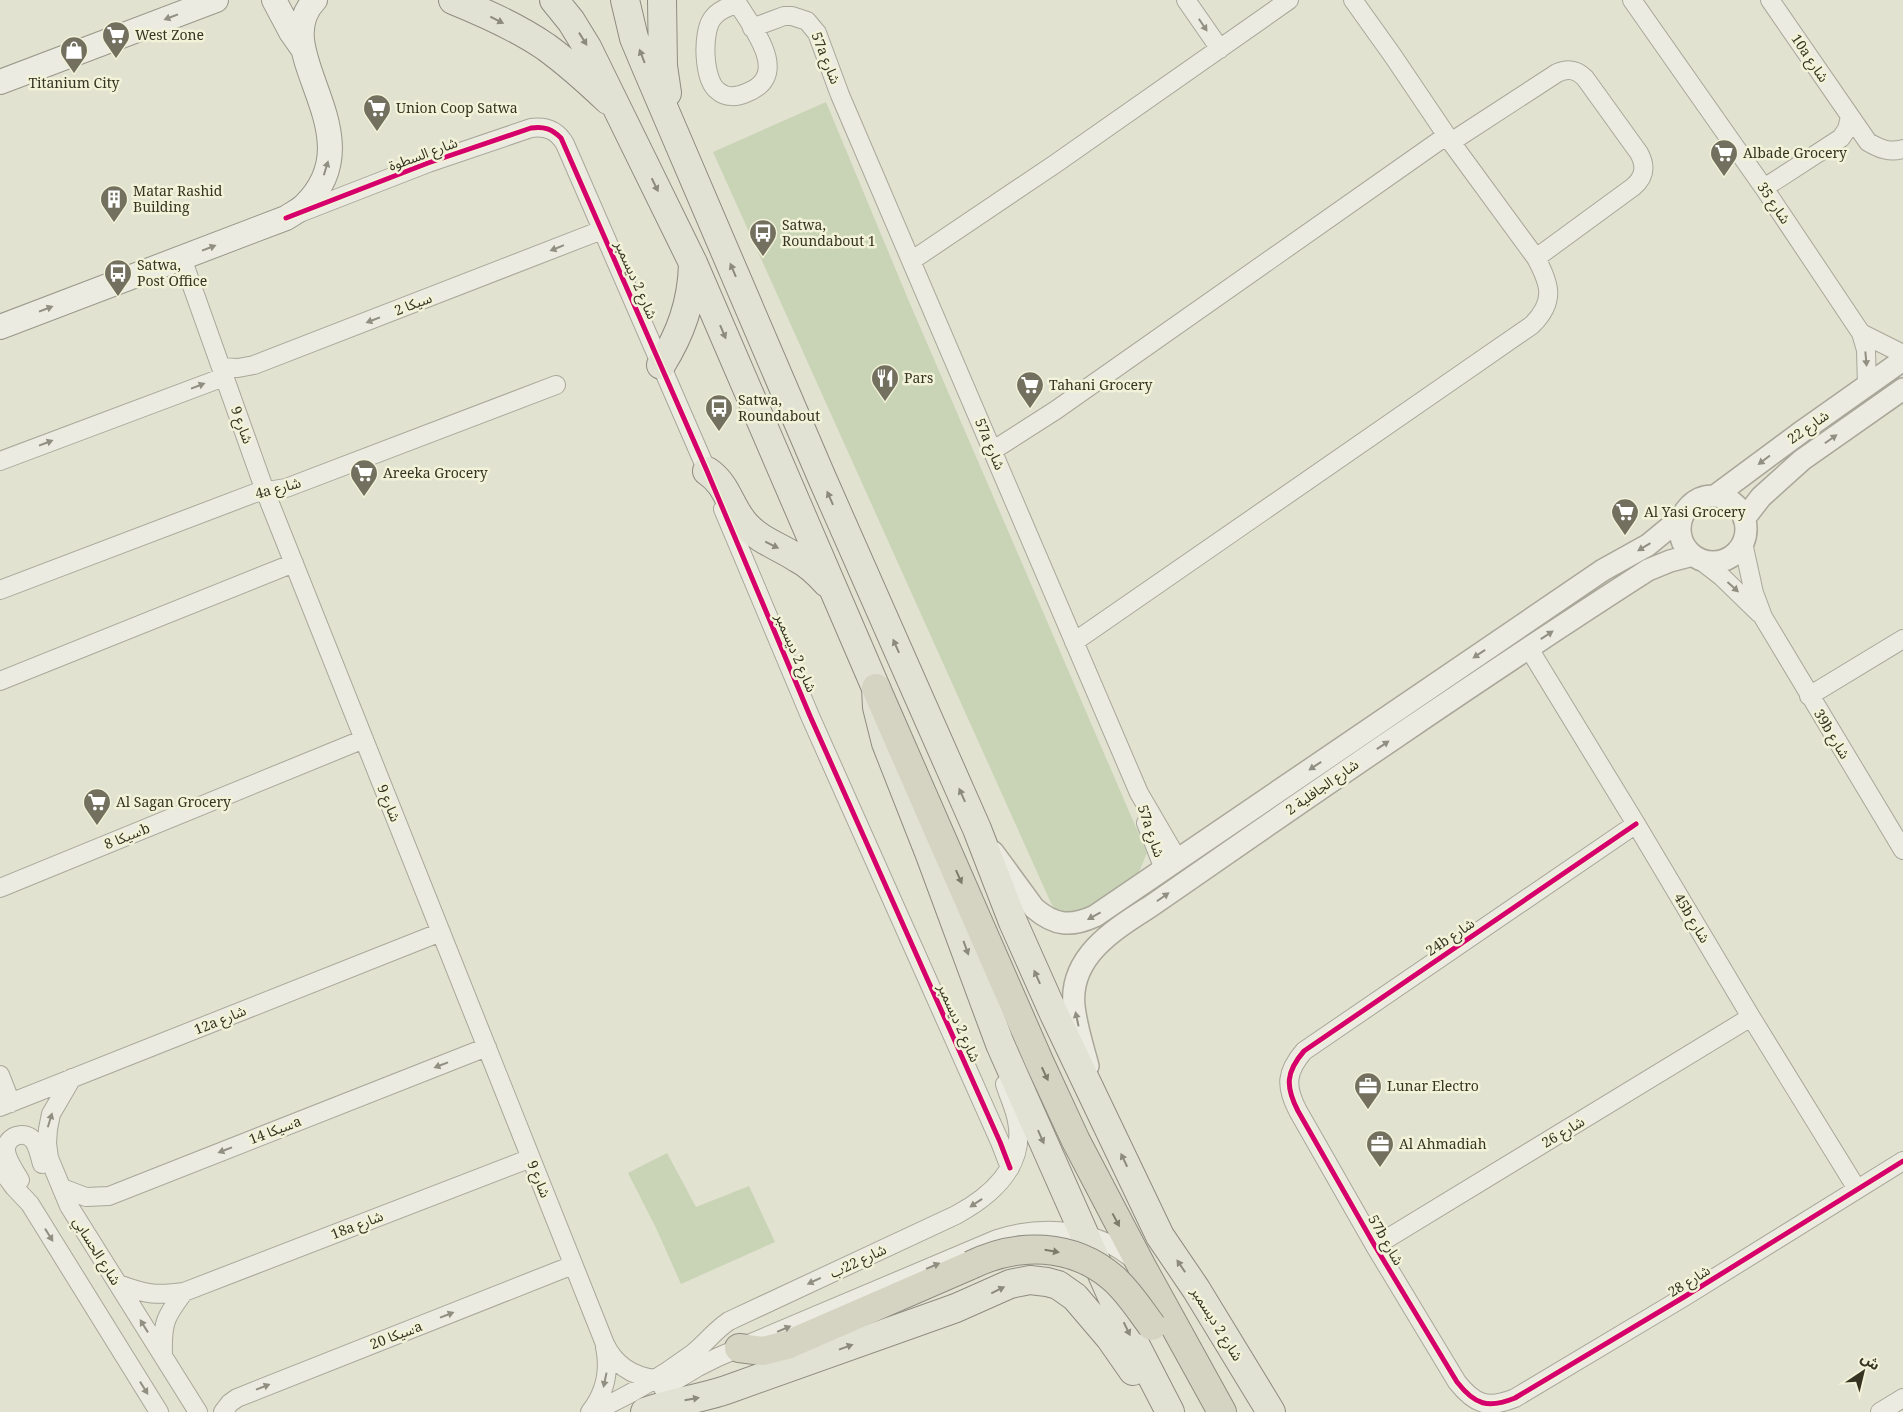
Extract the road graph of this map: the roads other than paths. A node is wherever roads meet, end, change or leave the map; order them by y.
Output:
1 (216, 0) edge
2 (274, 0) edge
3 (315, 0) edge
4 (453, 0) edge
5 (554, 0) edge
6 (625, 0) edge
7 (662, 0) edge
8 (1186, 0) edge
9 (1290, 0) edge
10 (1353, 0) edge
11 (1632, 0) edge
12 (1770, 0) edge
13 (736, 2) edge
14 (755, 33) junction
15 (303, 49) junction
16 (1220, 49) junction
17 (0, 82) edge
18 (619, 109) junction
19 (1850, 117) junction
20 (671, 124) junction
21 (1449, 139) junction
22 (565, 144) joint
23 (1903, 149) edge
24 (1764, 188) junction
25 (286, 218) junction
26 (602, 230) junction
27 (182, 258) junction
28 (1536, 258) junction
29 (911, 261) junction
30 (693, 263) junction
31 (0, 327) edge
32 (1861, 333) junction
33 (1903, 354) edge
34 (1903, 360) edge
35 (661, 364) junction
36 (223, 372) junction
37 (556, 384) dead end
38 (1867, 386) junction
39 (1903, 389) edge
40 (992, 451) junction
41 (0, 461) edge
42 (707, 471) junction
43 (266, 491) junction
44 (1715, 496) junction
45 (1682, 517) junction
46 (1744, 519) junction
47 (1743, 543) junction
48 (1696, 558) junction
49 (294, 563) junction
50 (0, 590) edge
51 (835, 592) junction
52 (1763, 617) junction
53 (1903, 639) edge
54 (1074, 642) junction
55 (1528, 647) junction
56 (0, 681) edge
57 (876, 688) junction
58 (1809, 696) junction
59 (364, 739) junction
60 (1636, 824) junction
61 (977, 829) junction
62 (1903, 850) edge
63 (1171, 865) junction
64 (0, 888) edge
65 (441, 932) junction
66 (1751, 1018) junction
67 (1000, 1044) junction
68 (487, 1047) junction
69 (0, 1074) edge
70 (72, 1078) junction
71 (1289, 1079) joint
72 (1096, 1100) junction
73 (5, 1105) edge
74 (531, 1158) junction
75 (1903, 1161) edge
76 (0, 1168) edge
77 (1010, 1168) junction
78 (62, 1188) junction
79 (1857, 1189) junction
80 (30, 1204) junction
81 (69, 1206) junction
82 (1086, 1236) junction
83 (1376, 1246) junction
84 (573, 1265) junction
85 (1142, 1268) junction
86 (118, 1284) junction
87 (184, 1292) junction
88 (604, 1344) junction
89 (739, 1348) junction
90 (162, 1356) junction
91 (655, 1379) junction
92 (1903, 1398) edge
93 (1480, 1402) joint
94 (159, 1412) edge
95 (198, 1412) edge
96 (223, 1412) edge
97 (591, 1412) edge
98 (618, 1412) edge
99 (645, 1412) edge
100 (1161, 1412) edge
101 (1170, 1412) edge
102 (1203, 1412) edge
103 (1222, 1412) edge
104 (1271, 1412) edge
105 (1880, 1412) edge

1 -> 17 main road
2 - 15 main road
3 - 15 main road, شارع السطوة
4 -> 18 main road
5 -> 18 main road, شارع 2 ديسمبر
20 -> 6 main road, شارع 2 ديسمبر
7 - 20 main road
8 -> 16 street
9 - 16 street
10 - 21 street
11 - 24 street, شارع 35
12 - 19 street, 10a شارع
13 - 14 street
13 - 14 street
14 - 29 street, 57a شارع
25 -> 15 main road, شارع السطوة
16 - 29 street
18 -> 30 main road, شارع 2 ديسمبر
19 - 23 street, 10a شارع
19 - 24 street
61 -> 20 main road, شارع 2 ديسمبر
21 - 28 street
21 - 28 street
21 - 40 street
22 - 25 street, شارع السطوة
22 - 26 street, شارع 2 ديسمبر
24 - 32 street, شارع 35
27 -> 25 main road, شارع السطوة
26 - 35 street, شارع 2 ديسمبر
26 -> 36 street, سيكا 2
31 -> 27 main road, شارع السطوة
27 - 36 street, شارع 9
28 - 54 street
29 - 40 street, 57a شارع
30 - 35 main road
30 -> 51 main road, شارع 2 ديسمبر
32 - 33 street, شارع 35
32 -> 38 street, شارع 35
34 - 38 street, شارع 22
35 - 42 street, شارع 2 ديسمبر
41 -> 36 street, سيكا 2
36 - 43 street, شارع 9
37 - 43 street, 4a شارع
38 -> 44 street, شارع 22
46 -> 39 street, شارع 22
40 - 54 street, 57a شارع
42 -> 51 main road
42 - 77 street, شارع 2 ديسمبر
43 - 49 street, شارع 9
43 - 50 street, 4a شارع
44 - 45 street
44 - 46 street
45 - 48 street
45 -> 63 street, شارع الجافلية 2
46 - 47 street
47 - 48 street
47 - 52 street, 39b شارع
48 -> 52 street, 39b شارع
55 -> 48 street, شارع الجافلية 2
49 - 56 street
49 - 59 street, شارع 9
51 - 57 main road, شارع 2 ديسمبر
52 - 58 street, 39b شارع
53 - 58 street
54 - 63 street, 57a شارع
55 - 60 street, 45b شارع
72 -> 55 street, شارع الجافلية 2
57 -> 67 main road, شارع 2 ديسمبر
57 -> 85 highway
58 - 62 street, 39b شارع
59 - 64 street, سيكا 8b
59 - 65 street, شارع 9
60 - 66 street, 45b شارع
60 - 71 street, 24b شارع
63 -> 61 street, شارع الجافلية 2
72 -> 61 main road, شارع 2 ديسمبر
65 - 68 street, شارع 9
65 - 70 street, 12a شارع
66 - 79 street, 45b شارع
66 - 83 street, شارع 26
67 - 77 street, شارع 22ب
67 -> 82 main road, شارع 2 ديسمبر
68 - 74 street, شارع 9
68 -> 78 street, سيكا 14a
69 - 73 street
70 - 73 street, 12a شارع
78 -> 70 street, شارع الحسابي
71 - 83 street, 57b شارع
104 -> 72 main road, شارع 2 ديسمبر
74 - 84 street, شارع 9
74 - 87 street, 18a شارع
75 - 79 street, شارع 28
76 - 80 street
77 -> 91 street, شارع 22ب
78 - 81 street, شارع الحسابي
79 - 93 street, شارع 28
80 - 81 street
80 -> 94 street
81 - 86 street, شارع الحسابي
82 - 85 street
89 -> 82 street
82 -> 101 main road, شارع 2 ديسمبر
83 - 93 street, 57b شارع
84 - 88 street, شارع 9
96 -> 84 street, سيكا 20a
85 - 103 highway
86 - 87 street, 18a شارع
90 -> 86 street, شارع الحسابي
87 - 90 street
88 - 91 street, شارع 9
88 -> 97 street, شارع 9
89 - 98 street
89 -> 102 highway, bridge
90 - 95 street, شارع الحسابي
91 - 97 street, شارع 22ب
92 - 105 street
99 -> 100 main road

